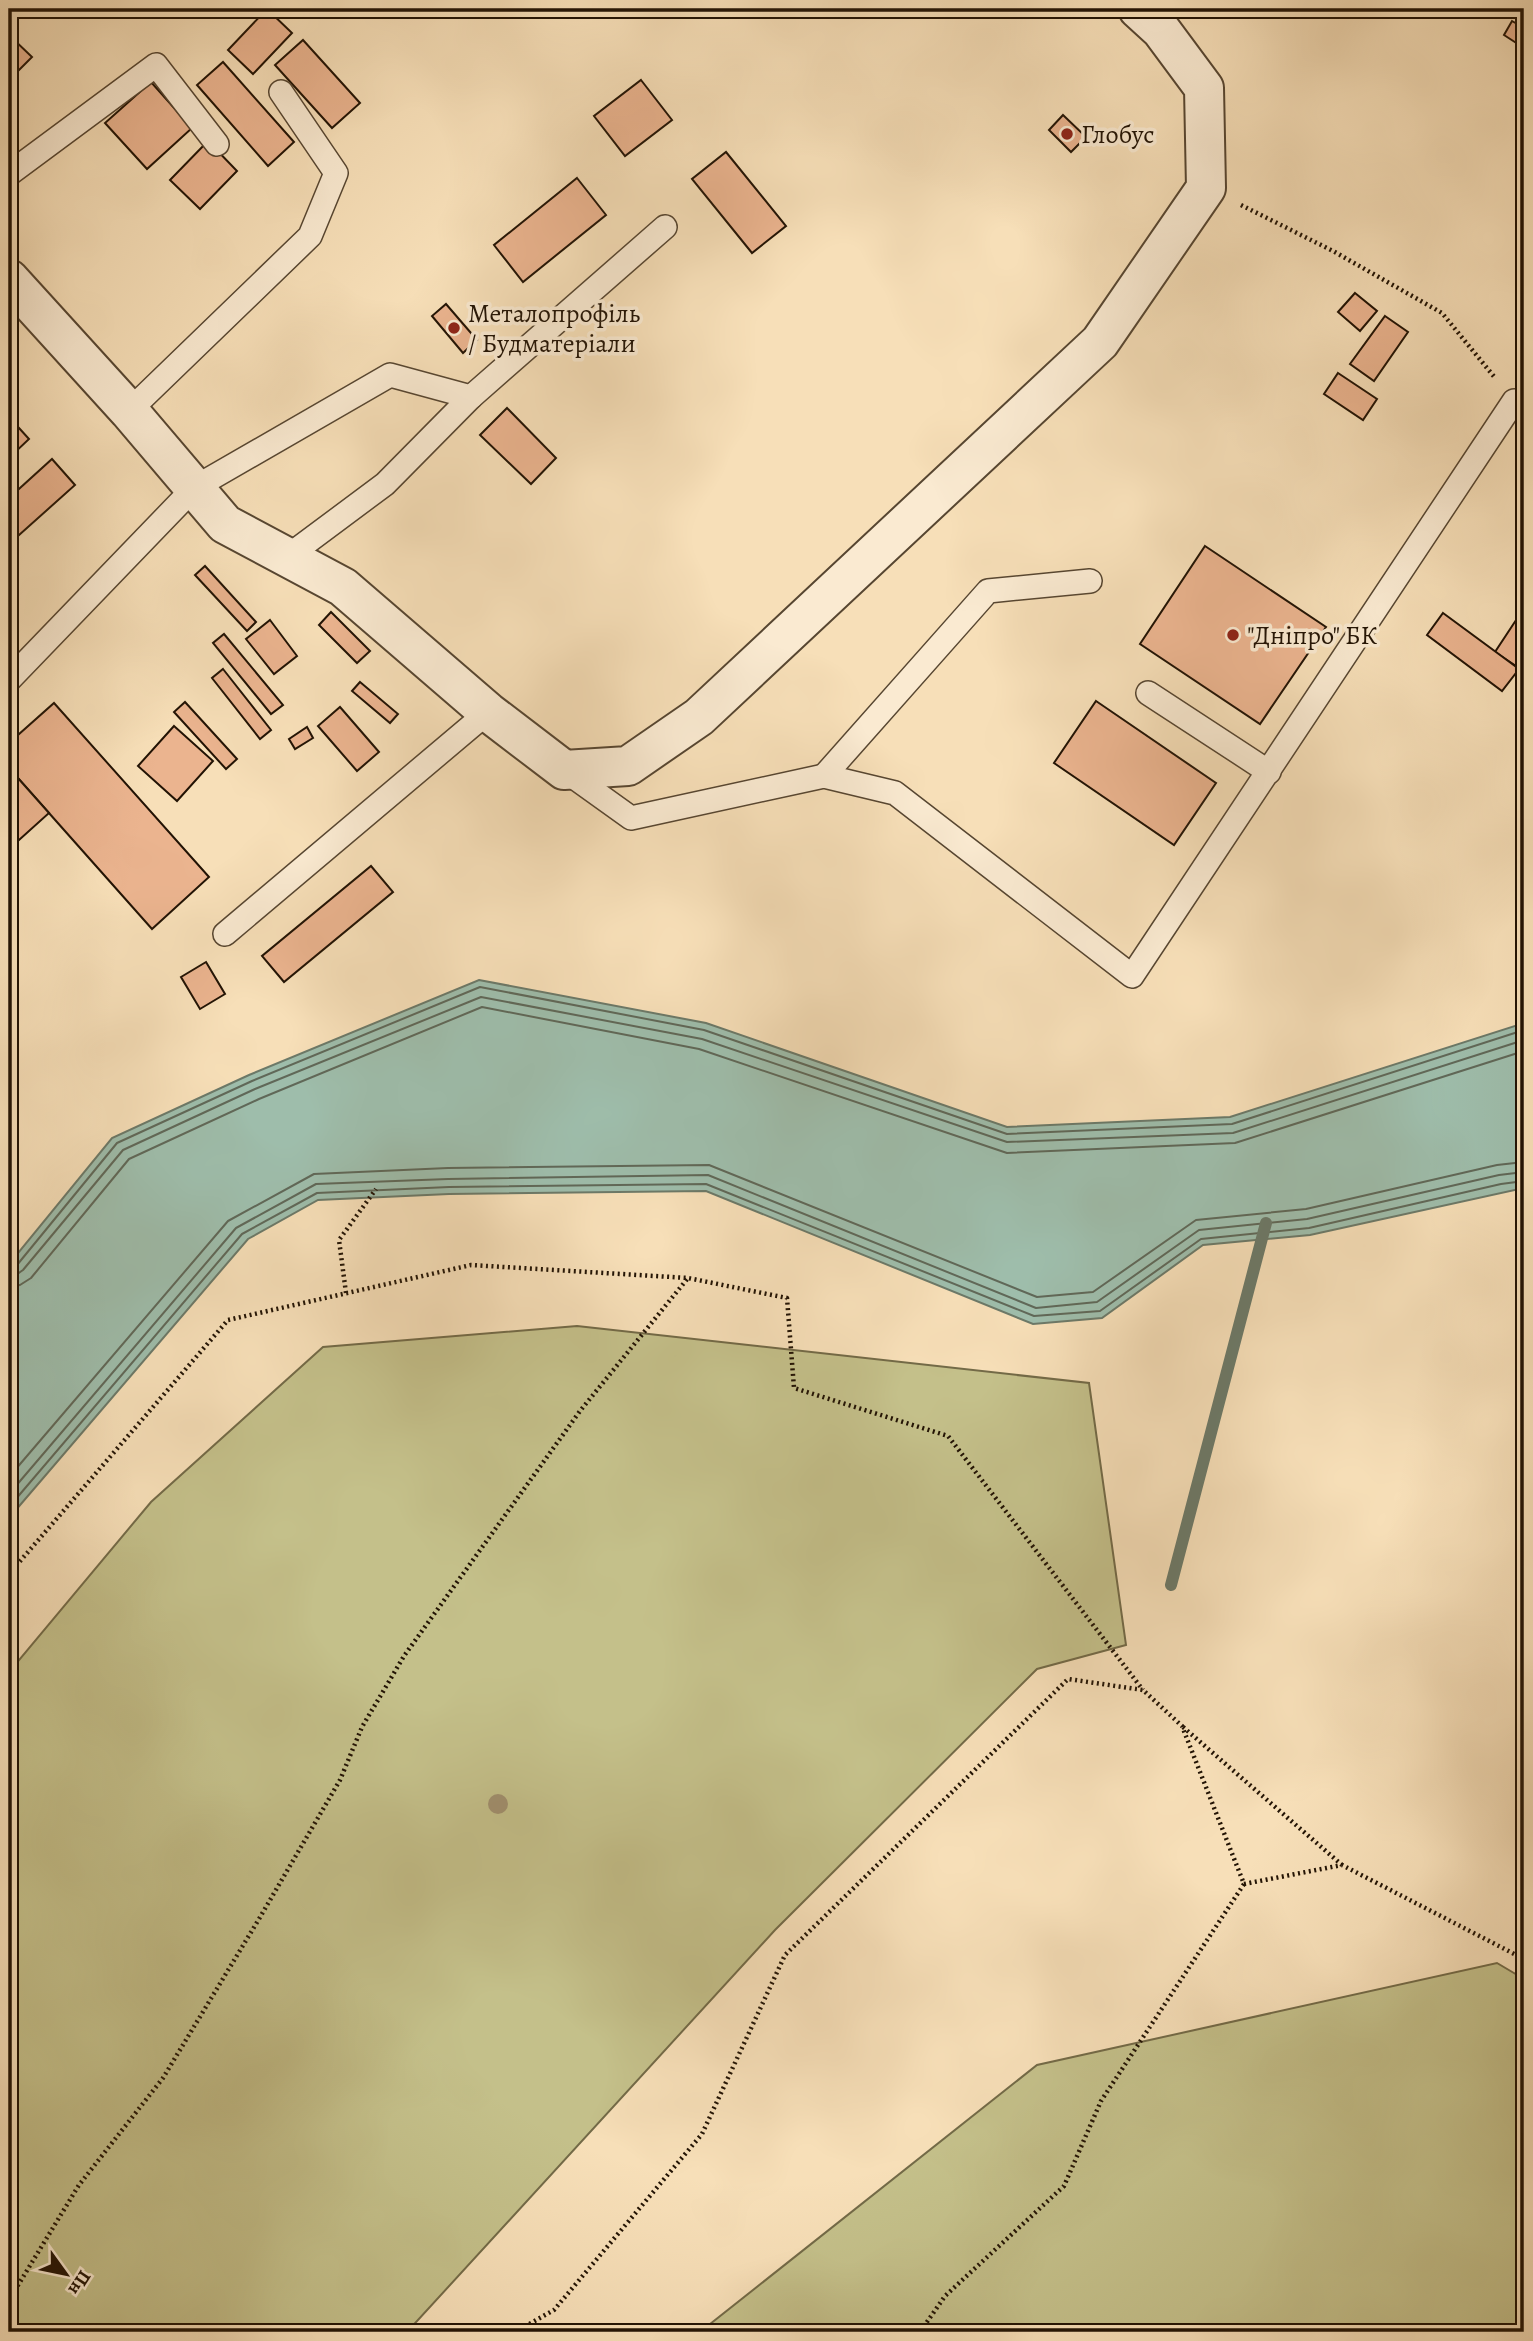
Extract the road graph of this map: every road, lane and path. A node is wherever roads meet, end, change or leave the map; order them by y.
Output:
1 (1138, 9) edge
2 (281, 92) dead end
3 (218, 144) dead end
4 (9, 174) edge
5 (1206, 188) junction
6 (665, 227) dead end
7 (9, 279) edge
8 (471, 397) junction
9 (1514, 401) joint
10 (129, 411) junction
11 (194, 488) junction
12 (287, 557) junction
13 (1090, 581) dead end
14 (9, 680) edge
15 (1148, 692) dead end
16 (488, 712) junction
17 (564, 770) junction
18 (1269, 772) junction
19 (824, 776) junction
20 (225, 934) dead end
21 (376, 1189) dead end
22 (688, 1278) junction
23 (346, 1293) junction
24 (9, 1574) edge
25 (1143, 1690) junction
26 (1182, 1726) junction
27 (1342, 1864) junction
28 (1244, 1884) junction
29 (1524, 1959) edge
30 (9, 2300) edge
31 (515, 2332) edge
32 (920, 2332) edge

1 - 5 street
2 - 10 lane
3 - 4 lane
5 - 9 path
5 - 17 street
6 - 8 lane
7 - 10 street
8 - 11 lane
8 - 12 lane
9 - 18 lane
10 - 11 street
11 - 12 street
11 - 14 lane
12 - 16 street
13 - 19 lane
15 - 18 lane
16 - 17 street
16 - 20 lane
17 - 19 lane
18 - 19 lane
21 - 23 path
22 - 23 path
22 - 25 path
22 - 30 path
23 - 24 path
25 - 26 path
25 - 31 path
26 - 27 path
26 - 28 path
27 - 28 path
27 - 29 path
28 - 32 path

